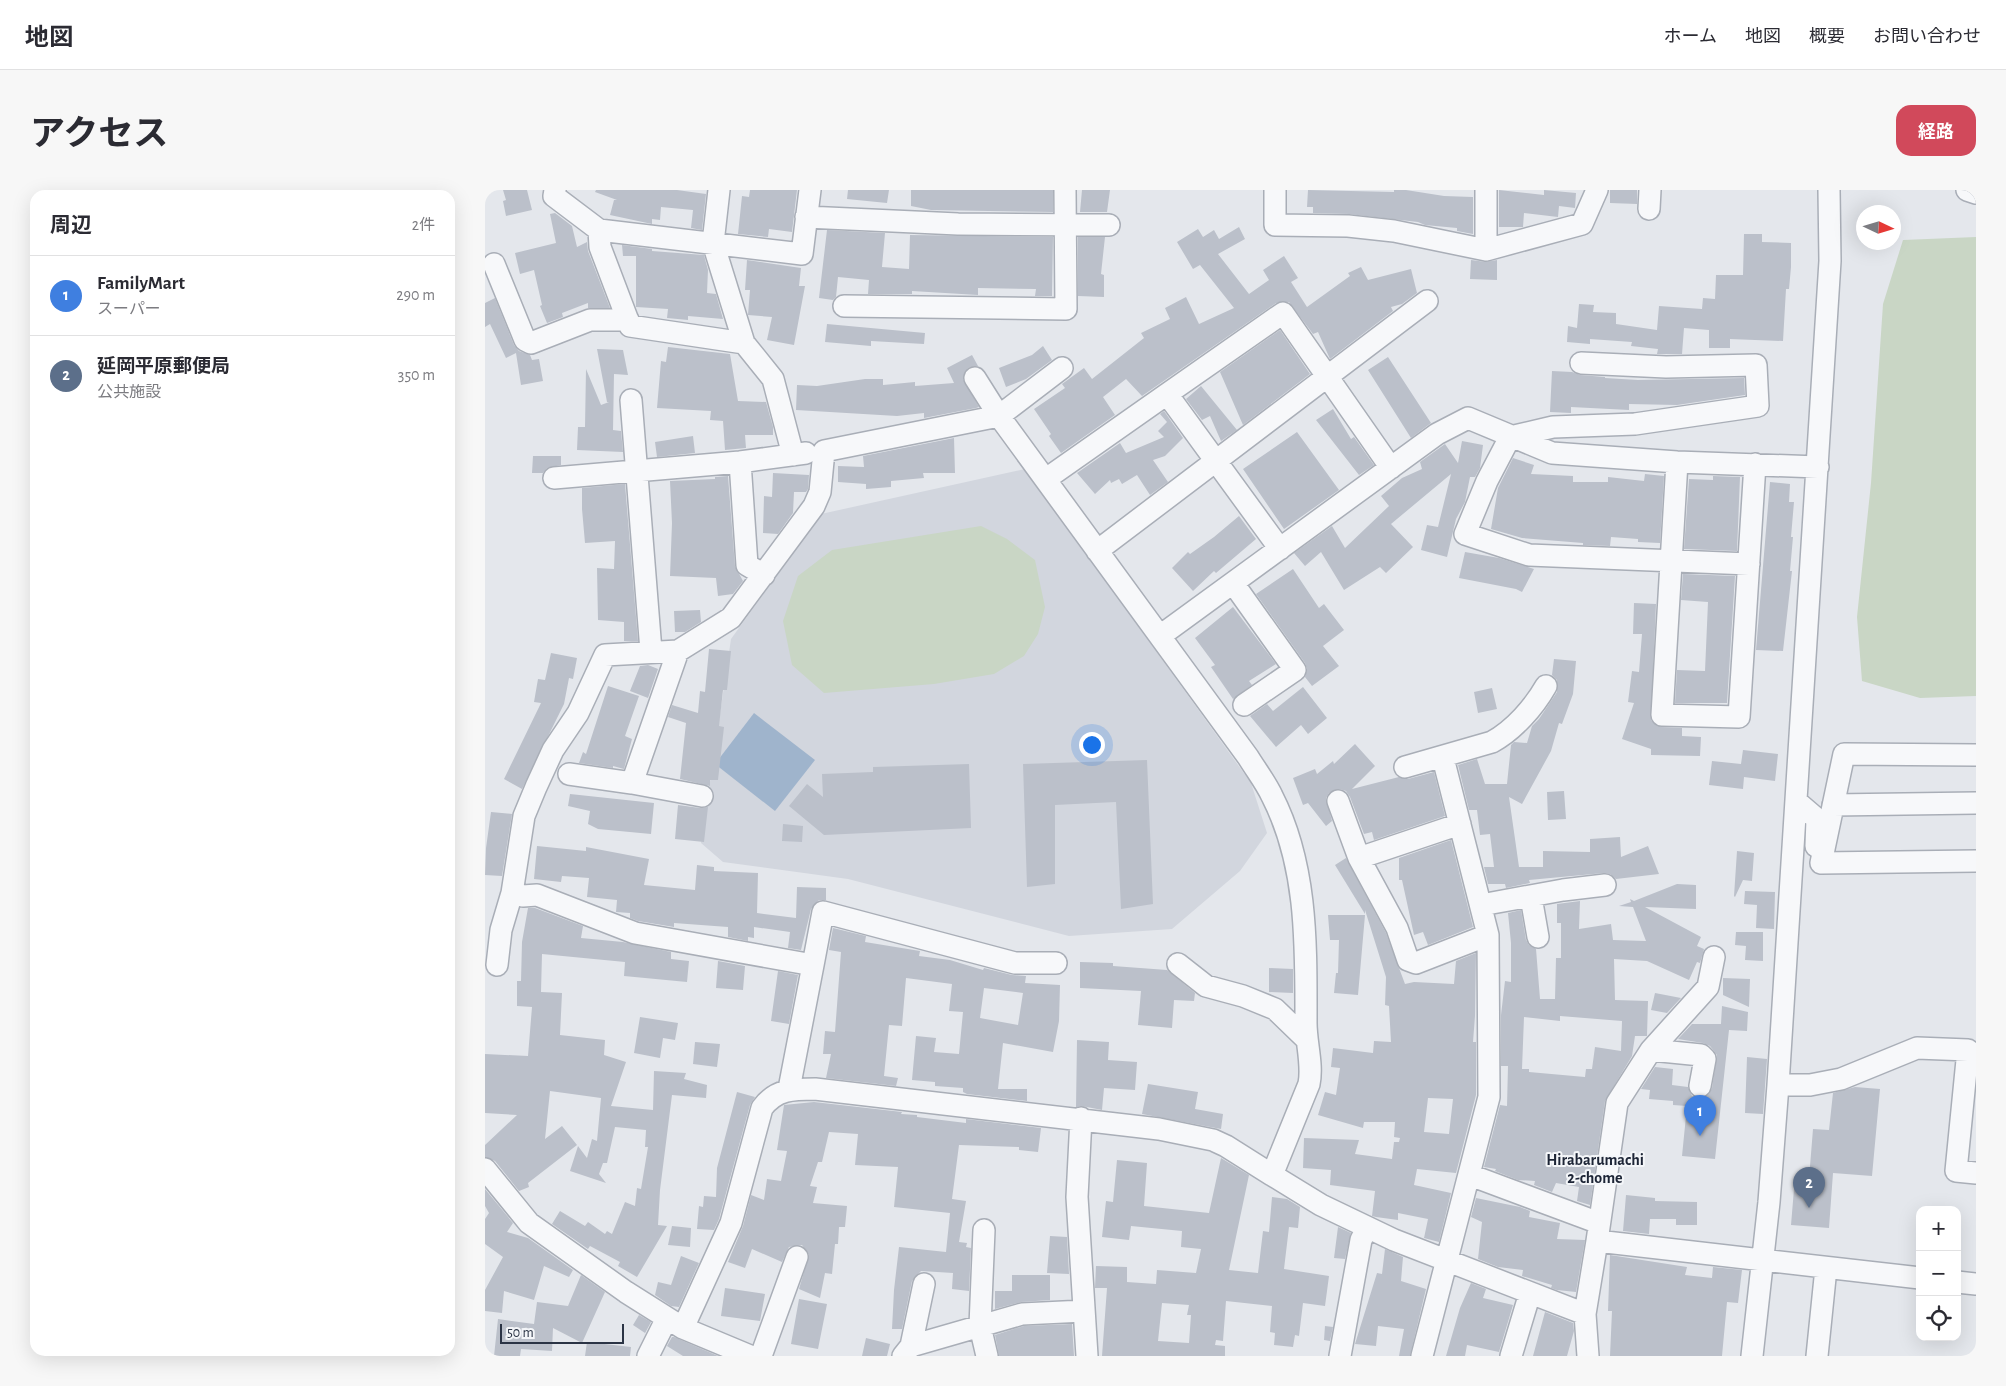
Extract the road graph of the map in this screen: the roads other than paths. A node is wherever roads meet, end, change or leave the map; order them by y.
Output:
1 (555, 190) edge
2 (719, 190) edge
3 (810, 190) edge
4 (1065, 190) edge
5 (1275, 190) edge
6 (1486, 190) edge
7 (1597, 190) edge
8 (1829, 190) edge
9 (1967, 190) edge
10 (1976, 193) edge
11 (806, 217) junction
12 (1065, 224) junction
13 (1109, 225) dead end
14 (599, 230) junction
15 (713, 243) junction
16 (1486, 250) junction
17 (494, 264) dead end
18 (1427, 300) dead end
19 (845, 306) dead end
20 (628, 320) junction
21 (744, 343) junction
22 (1581, 363) dead end
23 (1063, 368) dead end
24 (1328, 376) junction
25 (975, 378) dead end
26 (1167, 394) junction
27 (631, 400) dead end
28 (999, 416) junction
29 (1510, 436) junction
30 (824, 451) junction
31 (793, 454) junction
32 (740, 462) junction
33 (1216, 462) junction
34 (1677, 462) junction
35 (1755, 464) junction
36 (1818, 467) junction
37 (1391, 468) junction
38 (638, 471) junction
39 (554, 478) dead end
40 (1046, 480) junction
41 (1280, 549) junction
42 (1097, 551) junction
43 (1671, 561) junction
44 (1749, 564) junction
45 (764, 575) junction
46 (1233, 583) junction
47 (1160, 636) junction
48 (651, 651) junction
49 (678, 651) junction
50 (1546, 686) dead end
51 (1244, 705) dead end
52 (1976, 755) edge
53 (1443, 758) junction
54 (1405, 767) dead end
55 (569, 774) dead end
56 (631, 783) junction
57 (702, 796) dead end
58 (1338, 801) dead end
59 (1796, 801) junction
60 (1976, 803) edge
61 (1833, 805) junction
62 (1460, 824) junction
63 (1359, 858) junction
64 (1976, 861) edge
65 (1821, 863) junction
66 (1605, 885) dead end
67 (512, 893) junction
68 (1531, 897) junction
69 (1481, 905) junction
70 (1487, 935) junction
71 (1539, 937) dead end
72 (1714, 957) dead end
73 (1056, 963) dead end
74 (1178, 964) dead end
75 (497, 965) dead end
76 (813, 965) junction
77 (1306, 1039) junction
78 (1651, 1050) junction
79 (1778, 1085) junction
80 (1700, 1086) dead end
81 (789, 1089) junction
82 (1081, 1118) junction
83 (485, 1169) edge
84 (1976, 1173) edge
85 (1272, 1175) junction
86 (1470, 1175) junction
87 (1367, 1228) junction
88 (983, 1230) dead end
89 (1598, 1232) junction
90 (797, 1257) dead end
91 (1447, 1260) junction
92 (1761, 1261) junction
93 (1826, 1268) junction
94 (1916, 1278) edge
95 (1961, 1282) edge
96 (924, 1284) dead end
97 (1976, 1284) edge
98 (1530, 1293) junction
99 (1084, 1311) junction
100 (1585, 1314) junction
101 (675, 1323) junction
102 (980, 1326) junction
103 (907, 1351) edge
104 (647, 1356) edge
105 (750, 1356) edge
106 (761, 1356) edge
107 (987, 1356) edge
108 (1087, 1356) edge
109 (1340, 1356) edge
110 (1422, 1356) edge
111 (1511, 1356) edge
112 (1587, 1356) edge
113 (1752, 1356) edge
114 (1817, 1356) edge

1 - 14 street
2 - 15 street
3 - 11 street
4 - 12 street
5 - 16 street
6 - 16 street
7 - 16 street
8 - 36 street
9 - 10 street
11 - 12 street
11 - 15 street
12 - 13 street
12 - 19 street
14 - 15 street
14 - 20 street
15 - 21 street
17 - 20 street
18 - 24 street
20 - 21 street
21 - 31 street
22 - 29 street
23 - 28 street
24 - 26 street
24 - 33 street
24 - 37 street
25 - 28 street
26 - 33 street
26 - 40 street
27 - 38 street
28 - 30 street
28 - 40 street
29 - 34 street
29 - 37 street
29 - 43 street
30 - 31 street
30 - 45 street
31 - 32 street
32 - 38 street
32 - 45 street
33 - 41 street
33 - 42 street
34 - 35 street
34 - 43 street
35 - 36 street
35 - 44 street
36 - 59 street
37 - 41 street
38 - 39 street
38 - 48 street
40 - 42 street
41 - 46 street
42 - 47 street
43 - 44 street
43 - 44 street
45 - 49 street
46 - 47 street
46 - 51 street
47 - 77 street
48 - 49 street
48 - 67 street
49 - 56 street
50 - 53 street
52 - 61 street
53 - 54 street
53 - 62 street
55 - 56 street
56 - 57 street
58 - 63 street
59 - 65 street
59 - 79 street
60 - 61 street
61 - 65 street
62 - 63 street
62 - 69 street
63 - 70 street
64 - 65 street
66 - 68 street
67 - 75 street
67 - 76 street
68 - 69 street
68 - 71 street
69 - 70 street
70 - 86 street
72 - 78 street
73 - 76 street
74 - 77 street
76 - 81 street
77 - 85 street
78 - 80 street
78 - 89 street
79 - 84 street
79 - 92 street
81 - 82 street
81 - 101 street
82 - 85 street
82 - 99 street
83 - 101 street
85 - 87 street
86 - 89 street
86 - 91 street
87 - 91 street
87 - 109 street
88 - 102 street
89 - 92 street
89 - 100 street
90 - 106 street
91 - 98 street
91 - 110 street
92 - 93 street
92 - 113 street
93 - 94 street
93 - 114 street
95 - 97 street
96 - 103 street
98 - 100 street
98 - 111 street
99 - 102 street
99 - 108 street
100 - 112 street
101 - 104 street
101 - 105 street
102 - 103 street
102 - 107 street

